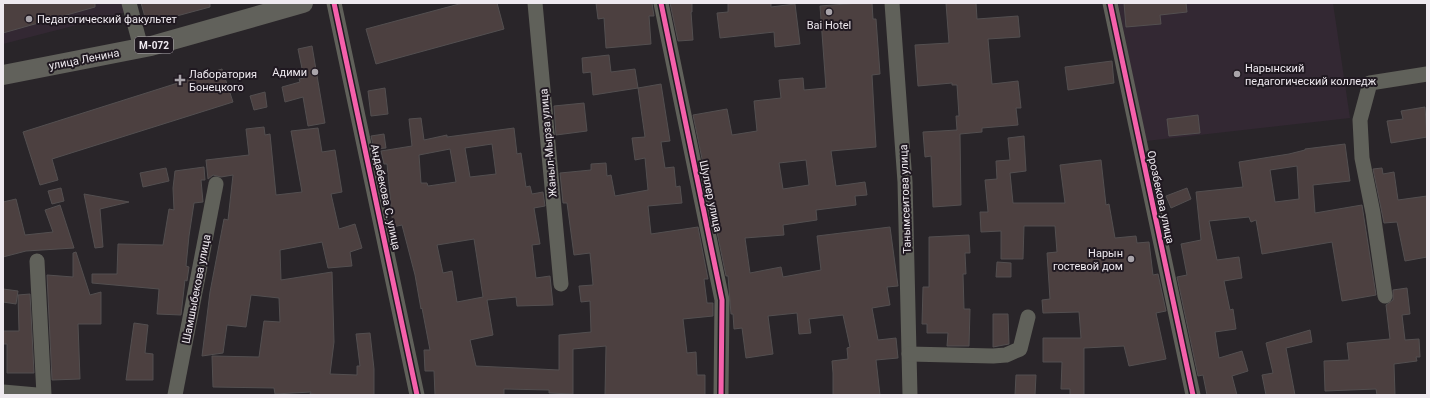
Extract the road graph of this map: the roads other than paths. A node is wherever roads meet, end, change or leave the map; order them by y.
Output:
1 (130, 3) edge
2 (303, 3) edge
3 (334, 3) edge
4 (535, 3) edge
5 (661, 3) edge
6 (892, 3) edge
7 (1110, 3) edge
8 (151, 46) junction
9 (1427, 74) edge
10 (3, 75) edge
11 (216, 184) dead end
12 (37, 261) dead end
13 (562, 284) dead end
14 (1384, 296) dead end
15 (1028, 317) dead end
16 (909, 354) junction
17 (3, 392) edge
18 (37, 395) edge
19 (44, 395) edge
20 (175, 395) edge
21 (417, 395) edge
22 (720, 395) edge
23 (910, 395) edge
24 (1193, 395) edge

1 - 8 street
2 - 8 main road, улица Ленина / М-072
3 - 21 street, Андабекова С. улица
4 - 13 street, Жаныл-Мырза улица
5 - 22 street, Шуллер улица
6 - 16 street, Танымсеитова улица
7 - 24 street, Орозбекова улица
8 - 10 main road, улица Ленина / М-072
9 - 14 street
11 - 20 street, Шамшыбекова улица
12 - 19 street
15 - 16 street
16 - 23 street, Танымсеитова улица
17 - 18 street

